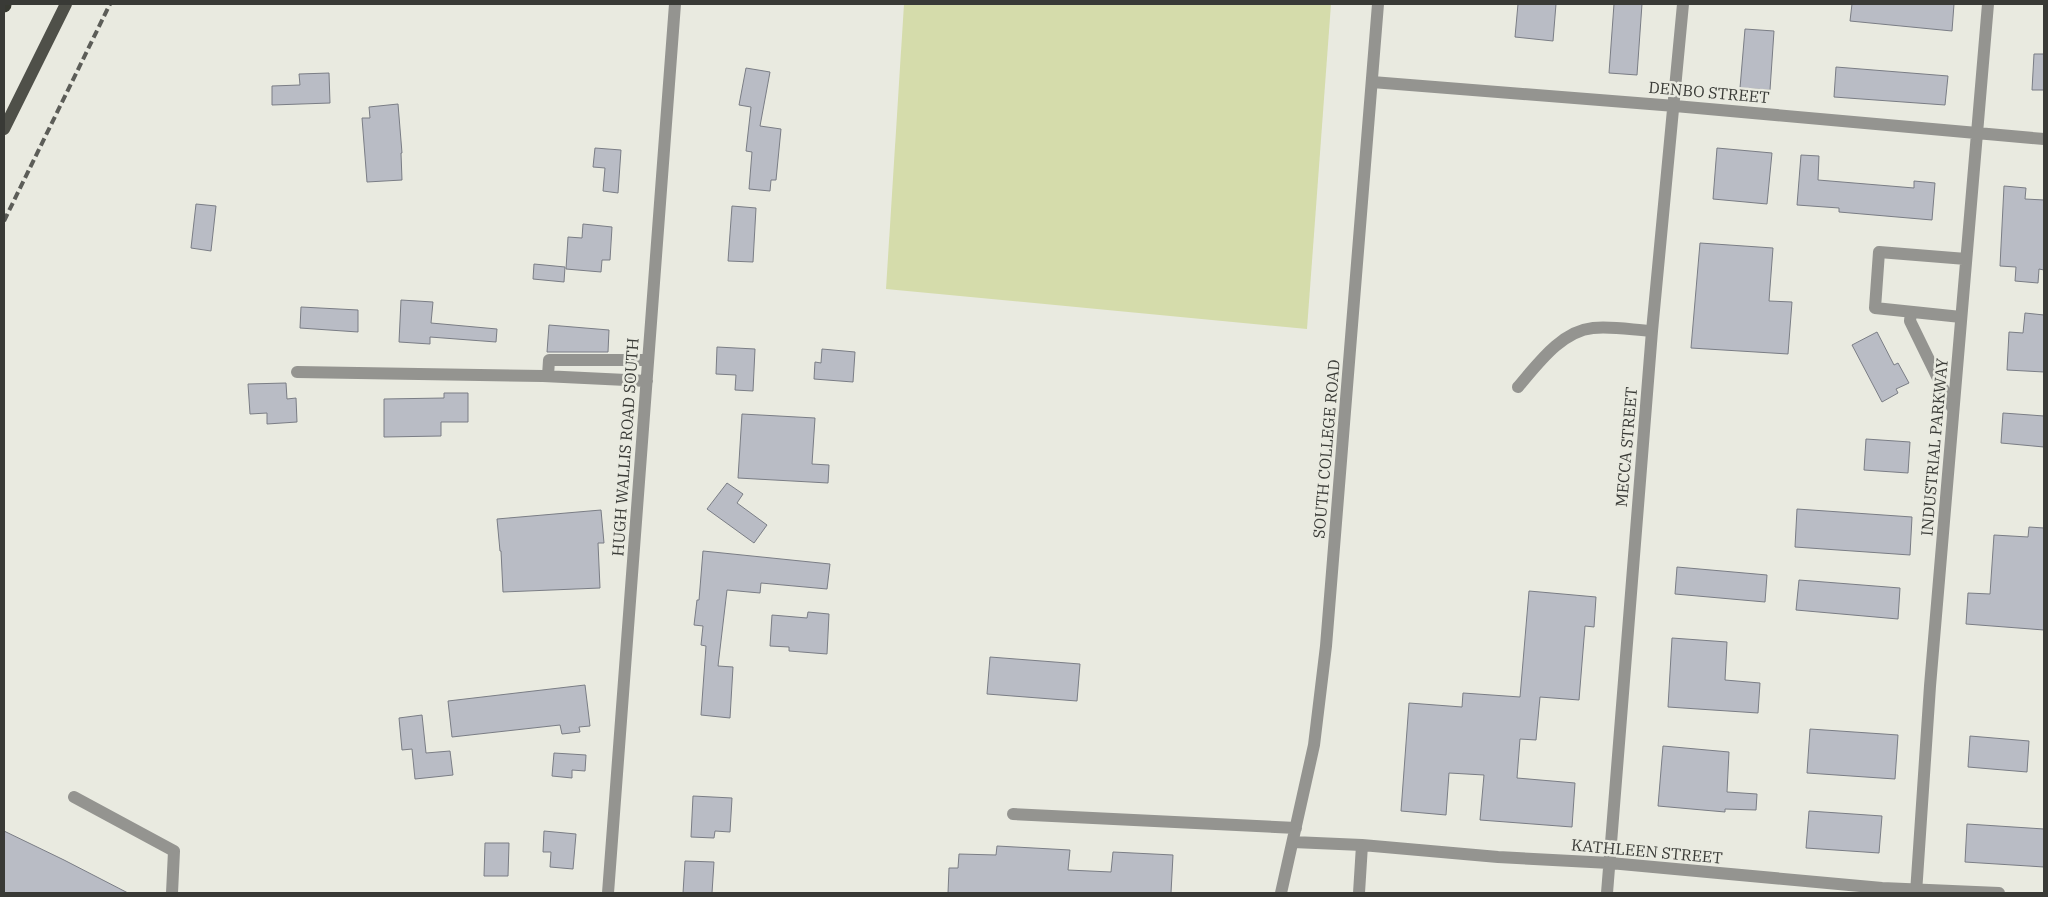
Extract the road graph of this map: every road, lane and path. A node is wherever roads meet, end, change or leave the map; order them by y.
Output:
1 (66, 4) edge
2 (675, 4) edge
3 (1378, 4) edge
4 (1683, 4) edge
5 (1988, 4) edge
6 (1372, 82) junction
7 (1675, 106) junction
8 (4, 130) edge
9 (1976, 132) junction
10 (2044, 139) edge
11 (1966, 259) junction
12 (1911, 312) junction
13 (1961, 317) junction
14 (1652, 331) junction
15 (648, 360) junction
16 (297, 372) dead end
17 (548, 376) junction
18 (647, 381) junction
19 (1518, 387) dead end
20 (1953, 411) junction
21 (74, 797) dead end
22 (1013, 814) dead end
23 (1296, 828) junction
24 (1293, 842) junction
25 (1362, 845) junction
26 (1610, 863) junction
27 (1916, 891) edge
28 (172, 893) edge
29 (608, 893) edge
30 (1280, 893) edge
31 (1359, 893) edge
32 (1608, 893) edge
33 (1999, 893) edge

1 - 8 main road
2 - 15 street, HUGH WALLIS ROAD SOUTH
3 - 6 street, SOUTH COLLEGE ROAD
4 - 7 street, MECCA STREET
5 - 9 street, INDUSTRIAL PARKWAY
6 - 7 street, DENBO STREET
6 - 23 street, SOUTH COLLEGE ROAD
7 - 9 street, DENBO STREET
7 - 14 street, MECCA STREET
9 - 10 street, DENBO STREET
9 - 11 street, INDUSTRIAL PARKWAY
11 - 12 street
11 - 13 street, INDUSTRIAL PARKWAY
12 - 13 street
12 - 20 street
13 - 20 street, INDUSTRIAL PARKWAY
14 - 19 street
14 - 26 street, MECCA STREET
15 - 17 street
15 - 18 street, HUGH WALLIS ROAD SOUTH
16 - 17 street
17 - 18 street
18 - 29 street, HUGH WALLIS ROAD SOUTH
20 - 27 street, INDUSTRIAL PARKWAY
21 - 28 street
22 - 23 street
23 - 24 street, SOUTH COLLEGE ROAD
24 - 25 street, KATHLEEN STREET
24 - 30 street, SOUTH COLLEGE ROAD
25 - 26 street, KATHLEEN STREET
25 - 31 street
26 - 27 street, KATHLEEN STREET
26 - 32 street, MECCA STREET
27 - 33 street, KATHLEEN STREET

